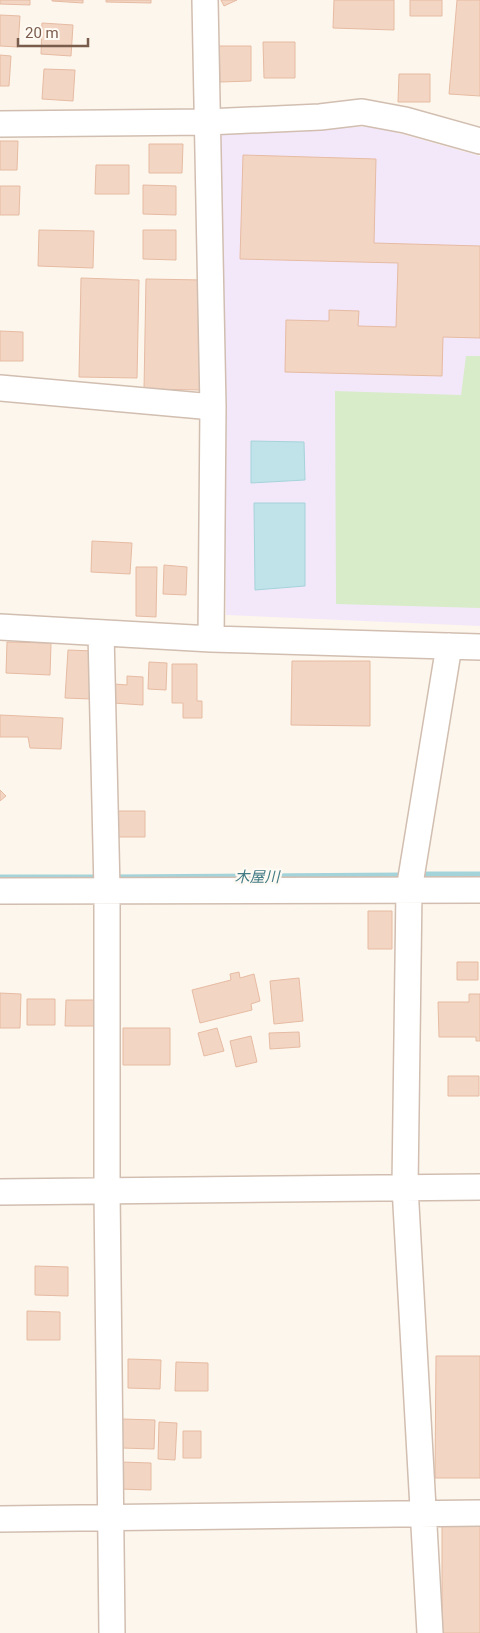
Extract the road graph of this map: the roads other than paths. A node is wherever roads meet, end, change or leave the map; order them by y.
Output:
1 (205, 0) edge
2 (207, 122) junction
3 (0, 124) edge
4 (480, 140) edge
5 (0, 388) edge
6 (213, 407) junction
7 (0, 627) edge
8 (101, 633) junction
9 (212, 640) junction
10 (450, 646) junction
11 (480, 647) edge
12 (107, 890) junction
13 (409, 890) junction
14 (480, 890) edge
15 (0, 891) edge
16 (480, 1187) edge
17 (405, 1188) junction
18 (107, 1191) junction
19 (0, 1192) edge
20 (480, 1513) edge
21 (422, 1514) junction
22 (111, 1518) junction
23 (0, 1519) edge
24 (112, 1633) edge
25 (430, 1633) edge

1 - 2 street
2 - 3 street
2 - 4 street
2 - 6 street
5 - 6 street
6 - 9 street
7 - 8 street
8 - 9 street
8 - 12 street
9 - 10 street
10 - 11 street
10 - 13 street
12 - 13 street
12 - 15 street
12 - 18 street
13 - 14 street
13 - 17 street
16 - 17 street
17 - 18 street
17 - 21 street
18 - 19 street
18 - 22 street
20 - 21 street
21 - 22 street
21 - 25 street
22 - 23 street
22 - 24 street

